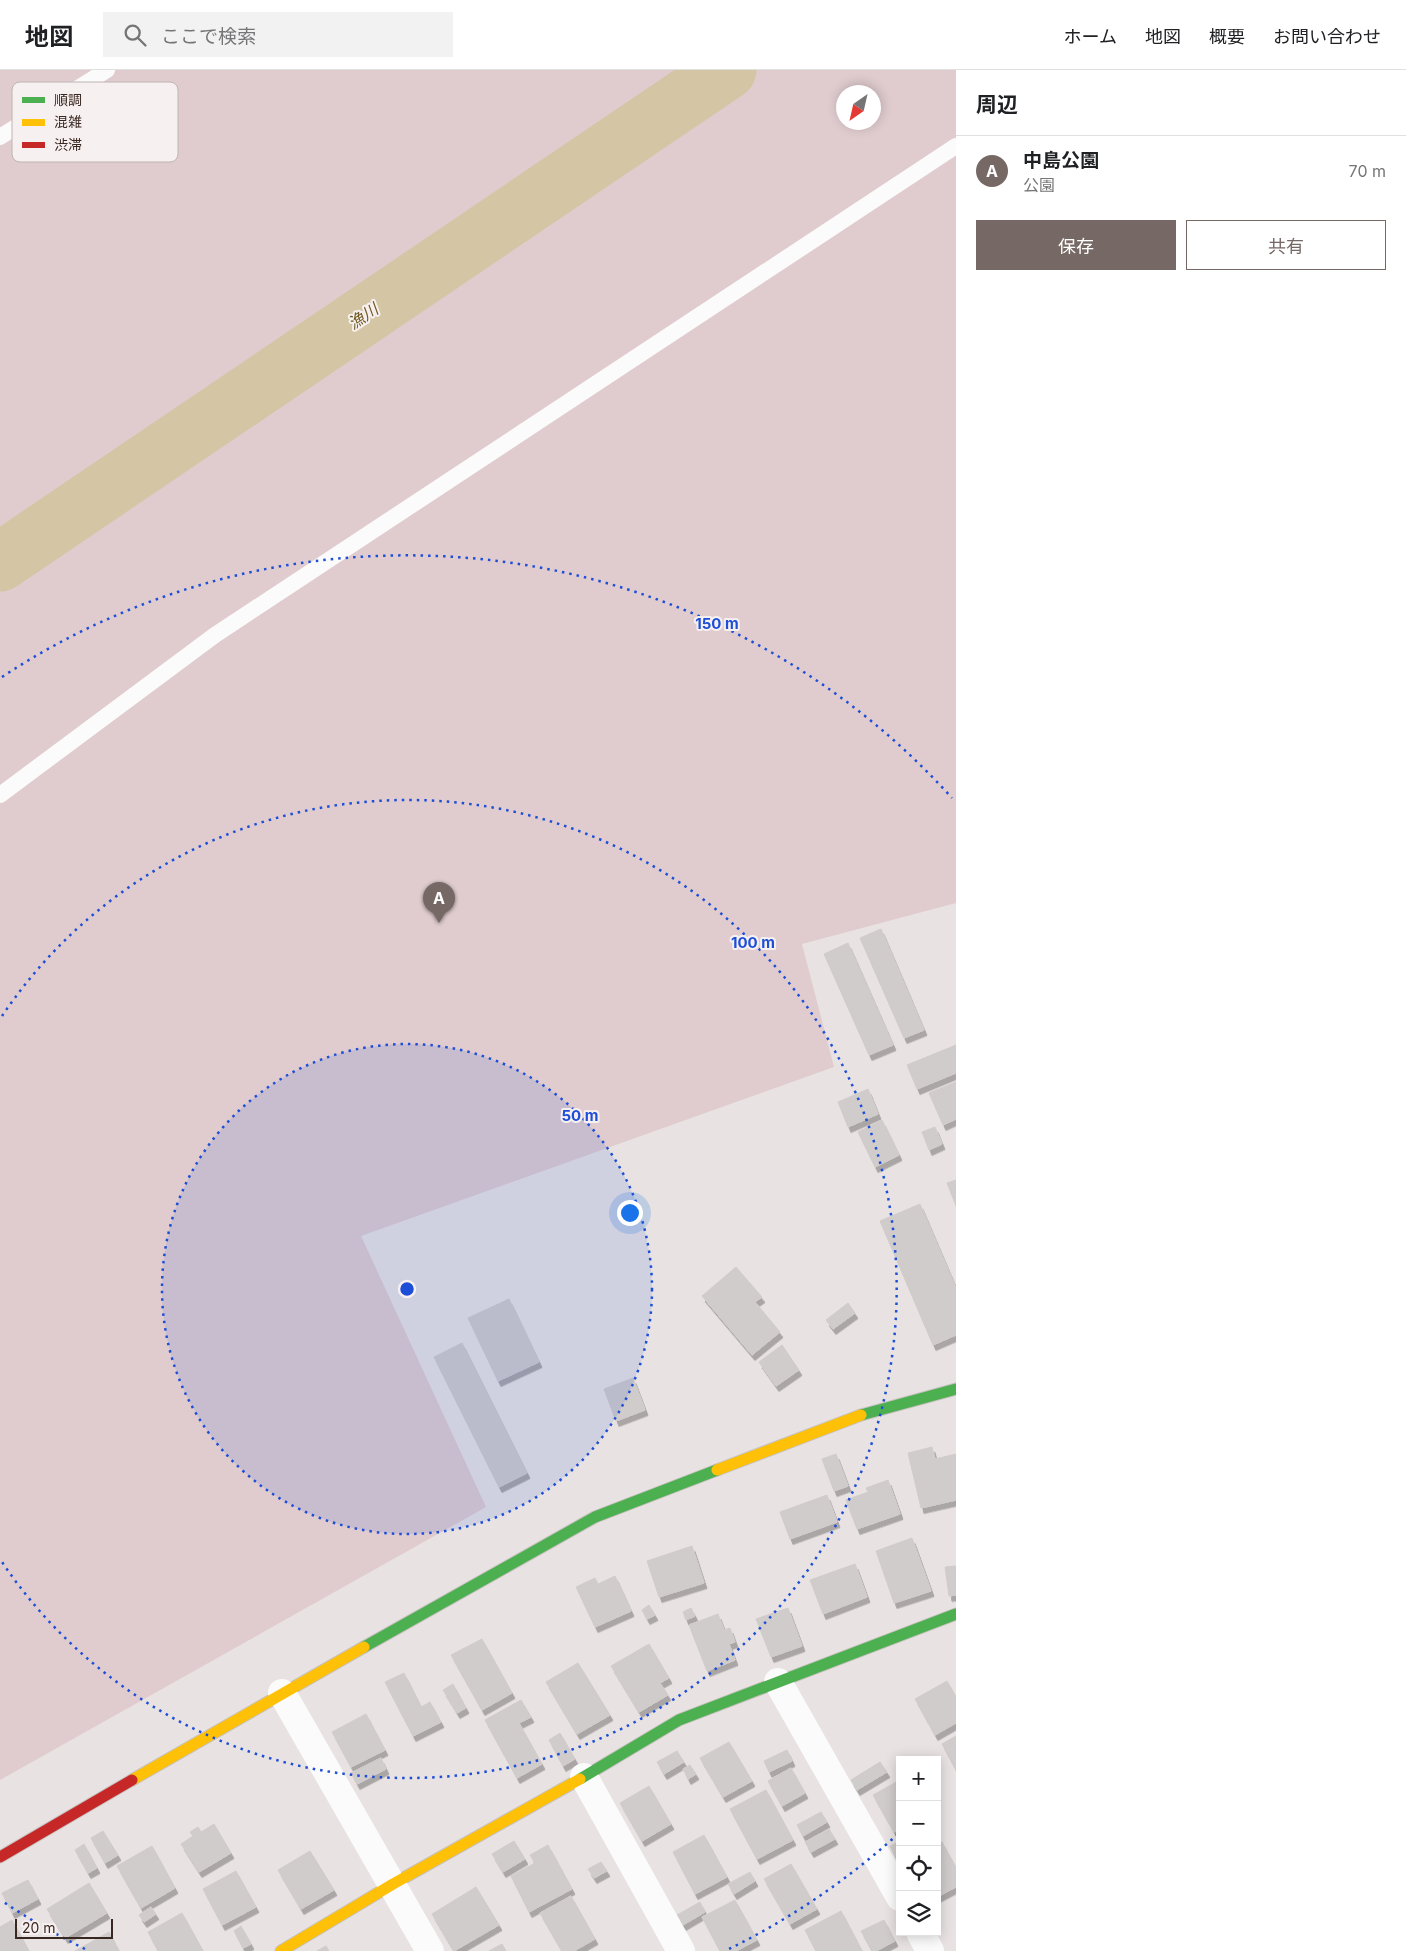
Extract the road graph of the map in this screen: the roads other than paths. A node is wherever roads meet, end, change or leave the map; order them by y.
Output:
1 (108, 70) edge
2 (89, 82) edge
3 (12, 130) edge
4 (0, 137) edge
5 (956, 146) edge
6 (0, 795) edge
7 (956, 1389) edge
8 (956, 1614) edge
9 (778, 1682) junction
10 (282, 1693) junction
11 (584, 1777) junction
12 (0, 1857) edge
13 (393, 1884) junction
14 (897, 1891) edge
15 (922, 1936) edge
16 (281, 1951) edge
17 (430, 1951) edge
18 (681, 1951) edge
19 (930, 1951) edge

1 - 2 lane
3 - 4 lane
5 - 6 lane
7 - 10 street
8 - 9 street
9 - 11 street
9 - 14 street
10 - 12 street
10 - 13 street
11 - 13 street
11 - 18 street
13 - 16 street
13 - 17 street
15 - 19 street

